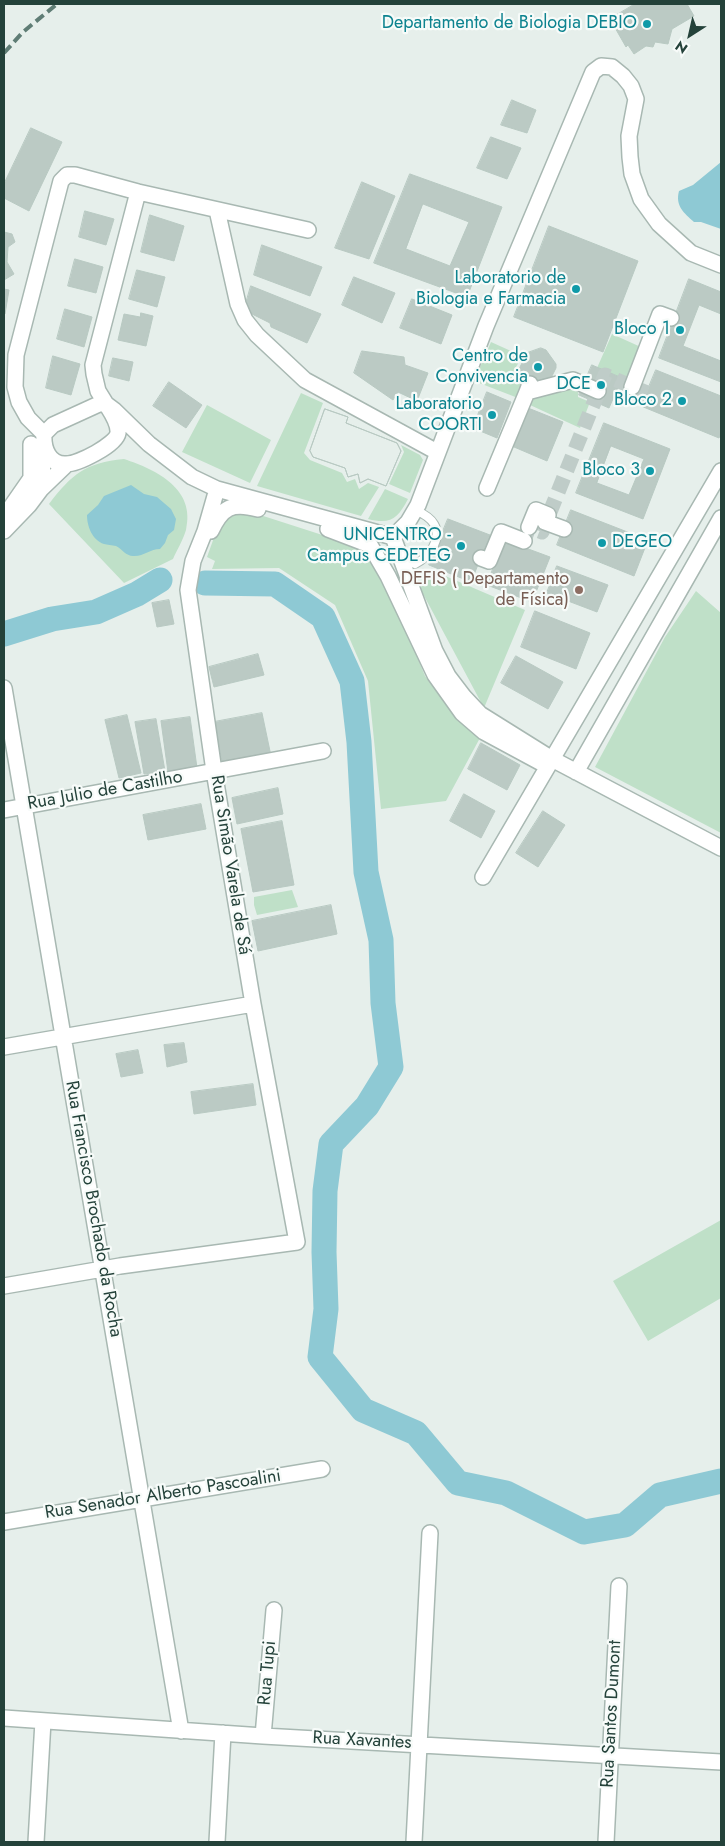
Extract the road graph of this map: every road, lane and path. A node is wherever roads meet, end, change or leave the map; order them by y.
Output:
1 (138, 192) junction
2 (217, 210) junction
3 (308, 230) dead end
4 (721, 265) edge
5 (671, 318) dead end
6 (632, 386) dead end
7 (598, 391) dead end
8 (106, 404) junction
9 (118, 434) junction
10 (40, 442) junction
11 (148, 444) junction
12 (437, 452) junction
13 (67, 464) junction
14 (721, 471) edge
15 (487, 488) dead end
16 (41, 489) junction
17 (217, 489) junction
18 (415, 510) junction
19 (4, 517) edge
20 (721, 518) edge
21 (529, 526) dead end
22 (564, 529) dead end
23 (4, 530) edge
24 (393, 537) junction
25 (524, 541) tunnel mouth
26 (481, 558) dead end
27 (402, 559) junction
28 (197, 572) dead end
29 (4, 688) edge
30 (323, 751) dead end
31 (549, 763) junction
32 (214, 771) junction
33 (576, 772) junction
34 (24, 806) junction
35 (4, 810) edge
36 (721, 848) edge
37 (483, 877) dead end
38 (253, 1004) junction
39 (63, 1036) junction
40 (4, 1047) edge
41 (103, 1269) junction
42 (4, 1286) edge
43 (322, 1469) dead end
44 (142, 1499) junction
45 (4, 1522) edge
46 (430, 1533) dead end
47 (619, 1586) dead end
48 (274, 1610) dead end
49 (4, 1718) edge
50 (43, 1721) junction
51 (181, 1731) junction
52 (223, 1733) junction
53 (263, 1736) junction
54 (419, 1744) junction
55 (610, 1755) junction
56 (721, 1762) edge
57 (36, 1842) edge
58 (217, 1842) edge
59 (414, 1842) edge
60 (606, 1842) edge

1 - 2 street
1 - 8 street
1 - 10 street
2 - 3 street
2 - 12 street
4 - 12 street
5 - 6 street
7 - 15 street
8 - 9 street
8 - 10 street
8 - 11 street
9 - 11 street
9 - 13 street
10 - 13 street
10 - 16 street
10 - 19 street
11 - 17 street
12 - 18 street
13 - 16 street
14 - 31 street
16 - 23 street
17 - 24 street
17 - 32 street, Rua Simão Varela de Sá
18 - 24 street
18 - 27 lane
20 - 33 street
21 - 22 street
24 - 27 street
25 - 26 street
27 - 31 street
28 - 31 street
29 - 34 street, Rua Francisco Brochado da Rocha
30 - 32 street, Rua Julio de Castilho
31 - 33 street
31 - 37 street
32 - 34 street, Rua Julio de Castilho
32 - 38 street, Rua Simão Varela de Sá
33 - 36 street
34 - 35 street, Rua Julio de Castilho
34 - 39 street, Rua Francisco Brochado da Rocha
38 - 39 street
38 - 41 street, Rua Simão Varela de Sá
39 - 40 street
39 - 41 street, Rua Francisco Brochado da Rocha
41 - 42 street
41 - 44 street, Rua Francisco Brochado da Rocha
43 - 44 street, Rua Senador Alberto Pascoalini
44 - 45 street, Rua Senador Alberto Pascoalini
44 - 51 street, Rua Francisco Brochado da Rocha
46 - 54 street
47 - 55 street, Rua Santos Dumont
48 - 53 street, Rua Tupi
49 - 50 street, Rua Xavantes
50 - 51 street, Rua Xavantes
50 - 57 street
51 - 52 street, Rua Xavantes
52 - 53 street, Rua Xavantes
52 - 58 street
53 - 54 street, Rua Xavantes
54 - 55 street, Rua Xavantes
54 - 59 street
55 - 56 street, Rua Xavantes
55 - 60 street, Rua Santos Dumont

